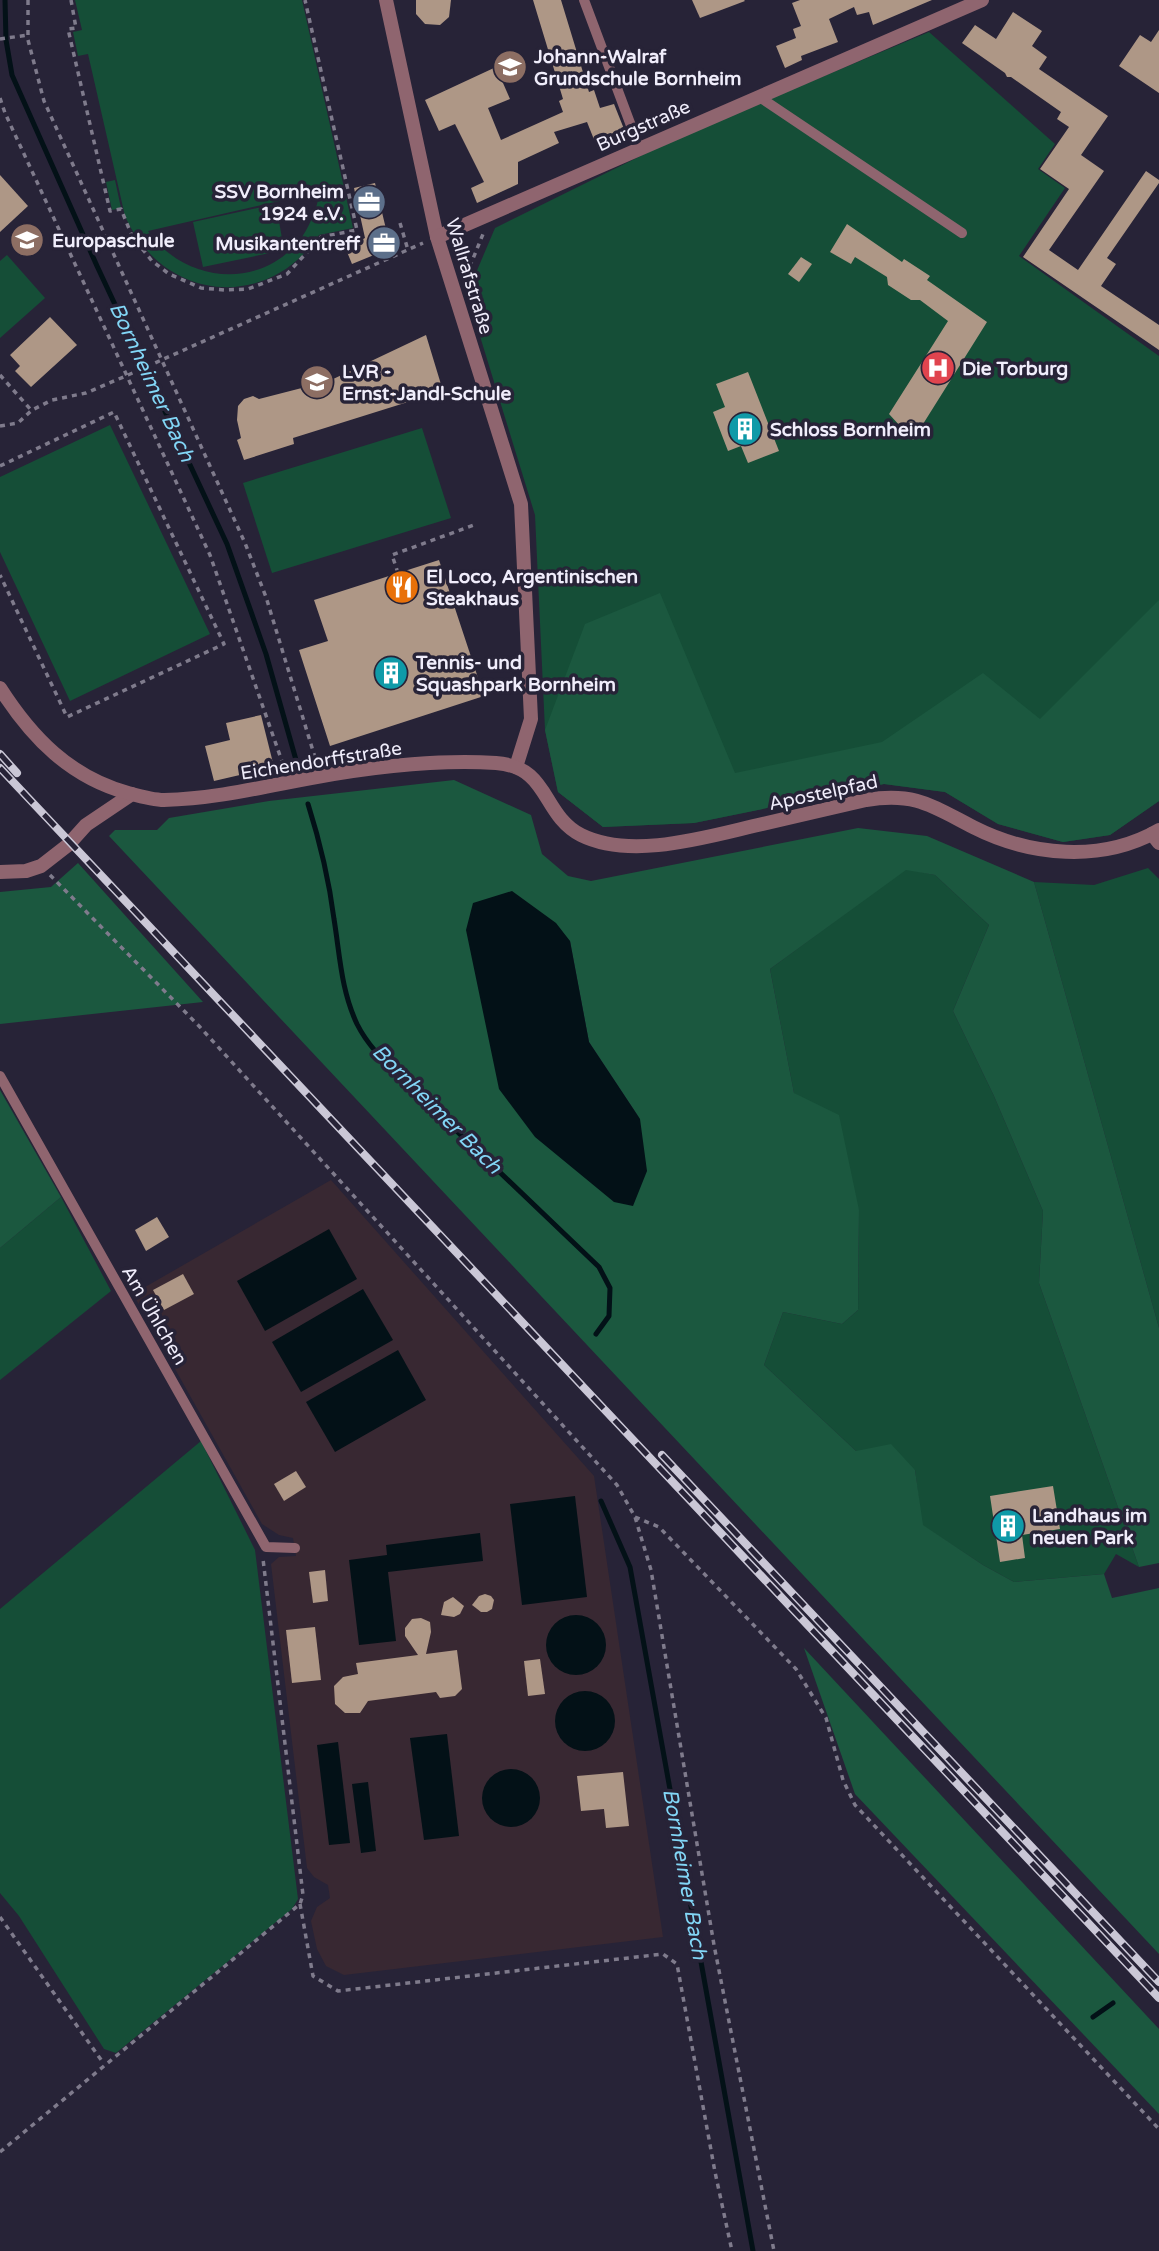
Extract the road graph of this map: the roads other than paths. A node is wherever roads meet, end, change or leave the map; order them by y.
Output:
1 (386, 0) edge
2 (584, 0) edge
3 (982, 0) edge
4 (758, 96) junction
5 (639, 147) junction
6 (962, 233) dead end
7 (437, 237) junction
8 (0, 688) edge
9 (516, 767) junction
10 (132, 794) junction
11 (1157, 836) edge
12 (0, 872) edge
13 (0, 1076) edge
14 (295, 1548) dead end

1 - 7 street, Wallrafstraße
2 - 5 lane
3 - 4 street, Burgstraße
4 - 5 street, Burgstraße
4 - 6 lane
5 - 7 street, Burgstraße
7 - 9 street, Wallrafstraße
8 - 10 street, Eichendorffstraße
9 - 10 street, Eichendorffstraße
9 - 11 street, Apostelpfad
10 - 12 street
13 - 14 lane, Am Ühlchen

